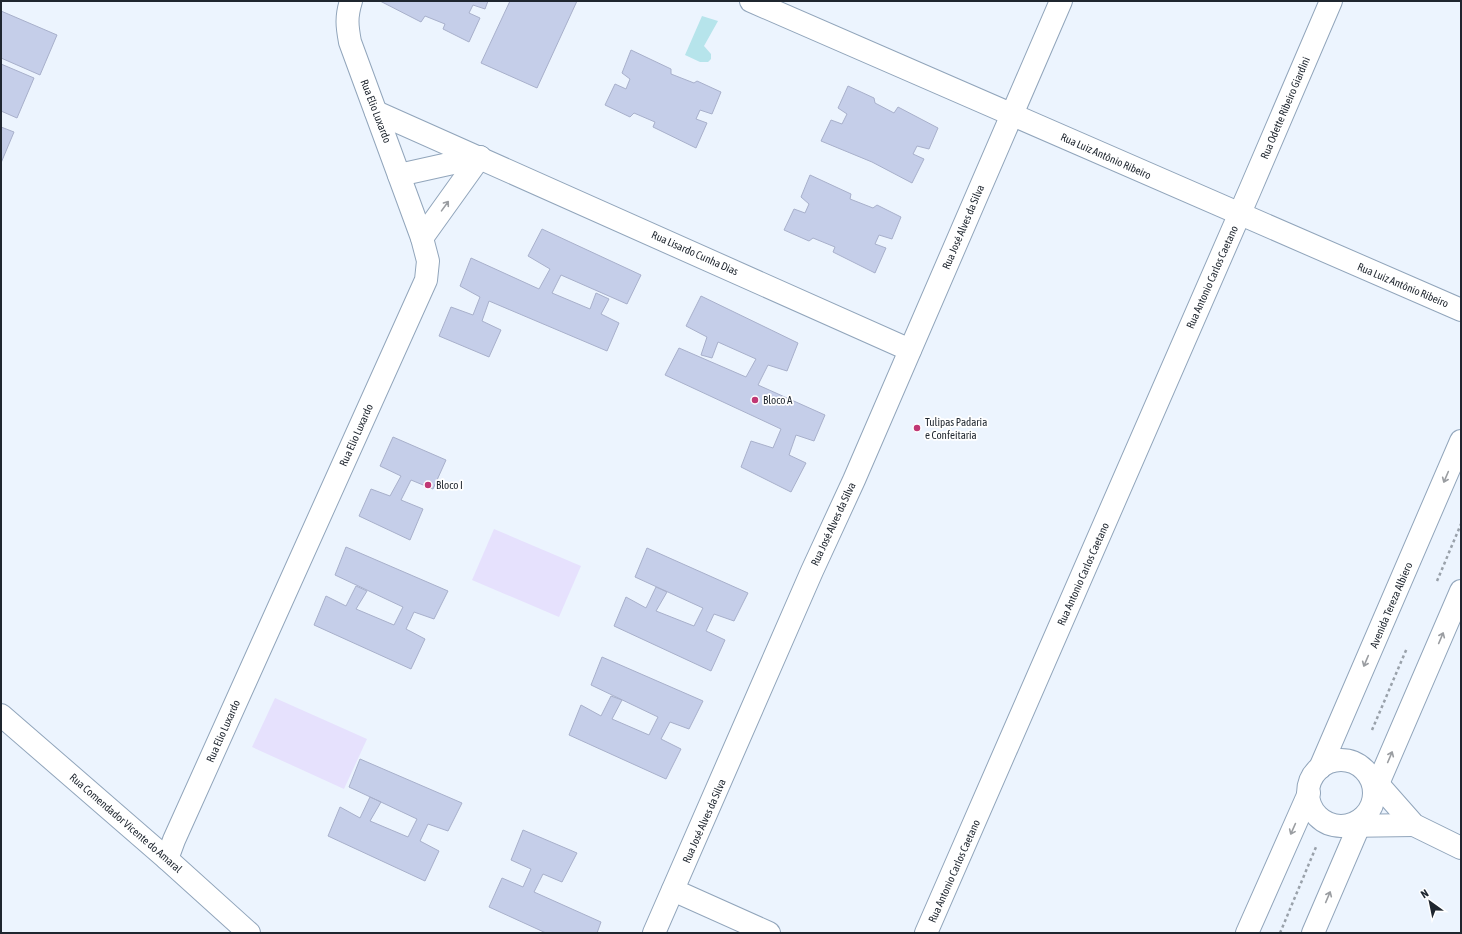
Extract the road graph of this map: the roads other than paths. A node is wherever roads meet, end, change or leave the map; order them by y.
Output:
1 (351, 1) edge
2 (751, 1) edge
3 (1061, 1) edge
4 (1331, 1) edge
5 (781, 7) edge
6 (376, 112) junction
7 (1012, 115) junction
8 (480, 157) junction
9 (399, 175) junction
10 (1239, 214) junction
11 (422, 238) junction
12 (1461, 310) edge
13 (910, 350) junction
14 (1461, 441) edge
15 (1461, 592) edge
16 (1, 715) edge
17 (1320, 768) junction
18 (1373, 784) junction
19 (1309, 793) junction
20 (1354, 823) junction
21 (1414, 824) junction
22 (1461, 848) edge
23 (167, 858) junction
24 (673, 890) junction
25 (249, 933) edge
26 (654, 933) edge
27 (769, 933) edge
28 (926, 933) edge
29 (1247, 933) edge
30 (1313, 933) edge

1 - 6 street, Rua Elio Luxardo
2 - 5 street, Rua Luiz Antônio Ribeiro
3 - 7 street, Rua José Alves da Silva
4 - 10 street, Rua Odette Ribeiro Giardini
5 - 7 street, Rua Luiz Antônio Ribeiro
6 - 8 street, Rua Lisardo Cunha Dias
6 - 9 street, Rua Elio Luxardo
7 - 10 street, Rua Luiz Antônio Ribeiro
7 - 13 street, Rua José Alves da Silva
8 - 9 street
11 -> 8 street
8 - 13 street, Rua Lisardo Cunha Dias
9 - 11 street, Rua Elio Luxardo
10 - 12 street, Rua Luiz Antônio Ribeiro
10 - 28 street, Rua Antonio Carlos Caetano
11 - 23 street, Rua Elio Luxardo
13 - 24 street, Rua José Alves da Silva
14 -> 17 street, Avenida Tereza Albiero
18 -> 15 street
16 - 23 street, Rua Comendador Vicente do Amaral
17 - 18 street
17 - 19 street
18 - 20 street
18 - 21 street
19 - 20 street
19 -> 29 street
20 - 21 street
30 -> 20 street
21 - 22 street
23 - 25 street, Rua Comendador Vicente do Amaral
24 - 26 street, Rua José Alves da Silva
24 - 27 street

